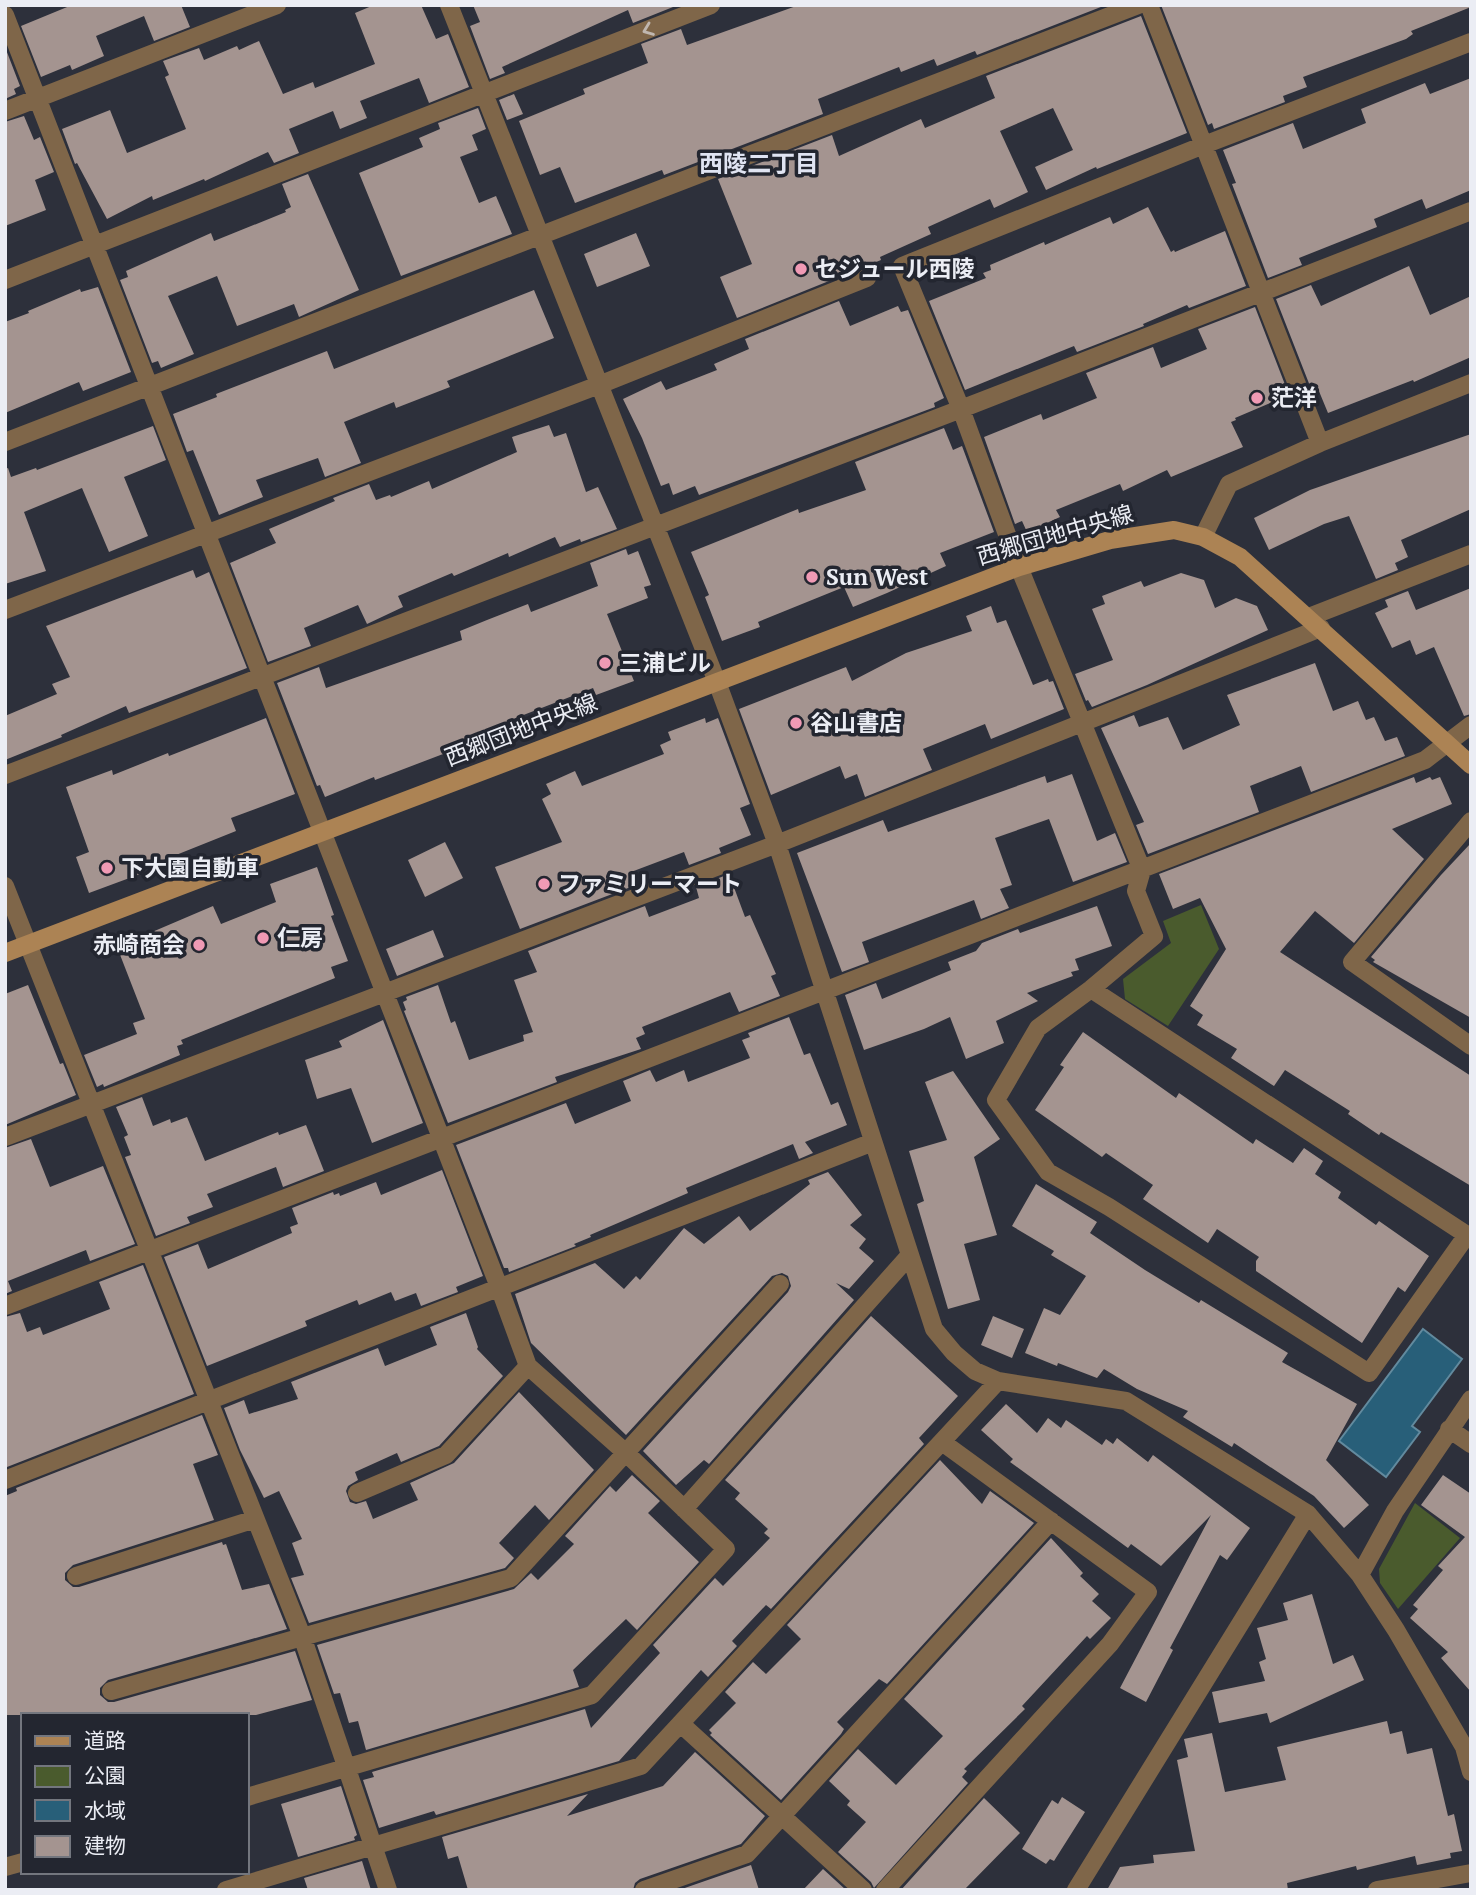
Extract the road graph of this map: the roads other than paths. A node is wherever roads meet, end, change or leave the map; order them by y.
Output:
1 (277, 5) edge
2 (449, 5) edge
3 (711, 5) edge
4 (1138, 5) edge
5 (1149, 5) edge
6 (5, 15) edge
7 (1471, 42) edge
8 (484, 94) junction
9 (37, 98) junction
10 (5, 111) edge
11 (1203, 145) junction
12 (1471, 211) edge
13 (540, 236) junction
14 (95, 246) junction
15 (867, 278) dead end
16 (5, 280) edge
17 (1260, 293) junction
18 (1471, 383) edge
19 (599, 385) junction
20 (149, 386) junction
21 (961, 409) junction
22 (5, 442) edge
23 (1320, 443) junction
24 (655, 526) junction
25 (206, 532) junction
26 (1203, 537) junction
27 (1471, 554) edge
28 (1019, 567) junction
29 (5, 610) edge
30 (1315, 622) junction
31 (262, 677) junction
32 (717, 682) junction
33 (1084, 724) junction
34 (1471, 725) edge
35 (1448, 745) junction
36 (1471, 765) edge
37 (5, 775) edge
38 (1471, 821) edge
39 (322, 832) junction
40 (777, 844) junction
41 (1142, 870) junction
42 (5, 886) edge
43 (27, 944) junction
44 (5, 953) edge
45 (1091, 989) junction
46 (826, 992) junction
47 (384, 993) junction
48 (1471, 1046) edge
49 (91, 1105) junction
50 (5, 1138) edge
51 (440, 1139) junction
52 (873, 1142) junction
53 (149, 1251) junction
54 (909, 1256) junction
55 (780, 1284) dead end
56 (499, 1287) junction
57 (5, 1306) edge
58 (528, 1366) junction
59 (998, 1381) junction
60 (1471, 1399) edge
61 (208, 1400) junction
62 (1449, 1429) junction
63 (942, 1442) junction
64 (1471, 1444) edge
65 (626, 1453) junction
66 (5, 1480) edge
67 (357, 1493) dead end
68 (684, 1509) junction
69 (1308, 1514) junction
70 (256, 1519) junction
71 (1051, 1521) junction
72 (76, 1576) dead end
73 (1360, 1576) junction
74 (302, 1636) junction
75 (111, 1691) dead end
76 (681, 1724) junction
77 (1467, 1745) edge
78 (346, 1768) junction
79 (1471, 1772) edge
80 (248, 1797) edge
81 (782, 1816) junction
82 (373, 1846) junction
83 (1471, 1873) edge
84 (226, 1890) edge
85 (388, 1890) edge
86 (644, 1890) edge
87 (863, 1890) edge
88 (885, 1890) edge
89 (1076, 1890) edge
90 (1377, 1890) edge

1 - 9 street
2 - 8 street
3 -> 8 street
4 - 13 street
5 - 11 street
6 - 9 street
7 - 11 street
8 - 13 street
8 - 14 street
9 - 10 street
9 - 14 street
11 - 17 street
11 - 21 street
12 - 17 street
13 - 19 street
13 - 20 street
14 - 16 street
14 - 20 street
15 - 19 street
17 - 21 street
17 - 23 street
18 - 23 street
19 - 24 street
19 - 25 street
20 - 22 street
20 - 25 street
21 - 24 street
21 - 28 street
23 - 26 street
24 - 31 street
24 - 32 street
25 - 29 street
25 - 31 street
26 - 28 street, 西郷団地中央線
26 - 30 street, 西郷団地中央線
27 - 30 street
28 - 32 street, 西郷団地中央線
28 - 33 street
30 - 33 street
30 - 35 street, 西郷団地中央線
31 - 37 street
31 - 39 street
32 - 39 street, 西郷団地中央線
32 - 40 street
33 - 40 street
33 - 41 street
34 - 35 street
35 - 36 street, 西郷団地中央線
35 - 41 street
38 - 48 street
39 - 43 street, 西郷団地中央線
39 - 47 street
40 - 46 street
40 - 47 street
41 - 45 street
41 - 46 street
42 - 43 street
43 - 44 street, 西郷団地中央線
43 - 49 street
45 - 45 street
46 - 51 street
46 - 52 street
47 - 49 street
47 - 51 street
49 - 50 street
49 - 53 street
51 - 53 street
51 - 56 street
52 - 54 street
52 - 56 street
53 - 57 street
53 - 61 street
54 - 59 street
54 - 68 street
55 - 65 street
56 - 58 street
56 - 61 street
58 - 65 street
58 - 67 street
59 - 63 street
59 - 69 street
60 - 62 street
61 - 66 street
61 - 70 street
62 - 64 street
62 - 73 street
63 - 71 street
63 - 76 street
65 - 68 street
65 - 74 street
68 - 78 street
69 - 73 street
69 - 89 street
70 - 72 street
70 - 74 street
71 - 81 street
71 - 88 street
73 - 77 street
74 - 75 street
74 - 78 street
76 - 81 street
76 - 82 street
77 - 79 street
78 - 80 street
78 - 82 street
81 - 86 street
81 - 87 street
82 - 84 street
82 - 85 street
83 - 90 street

